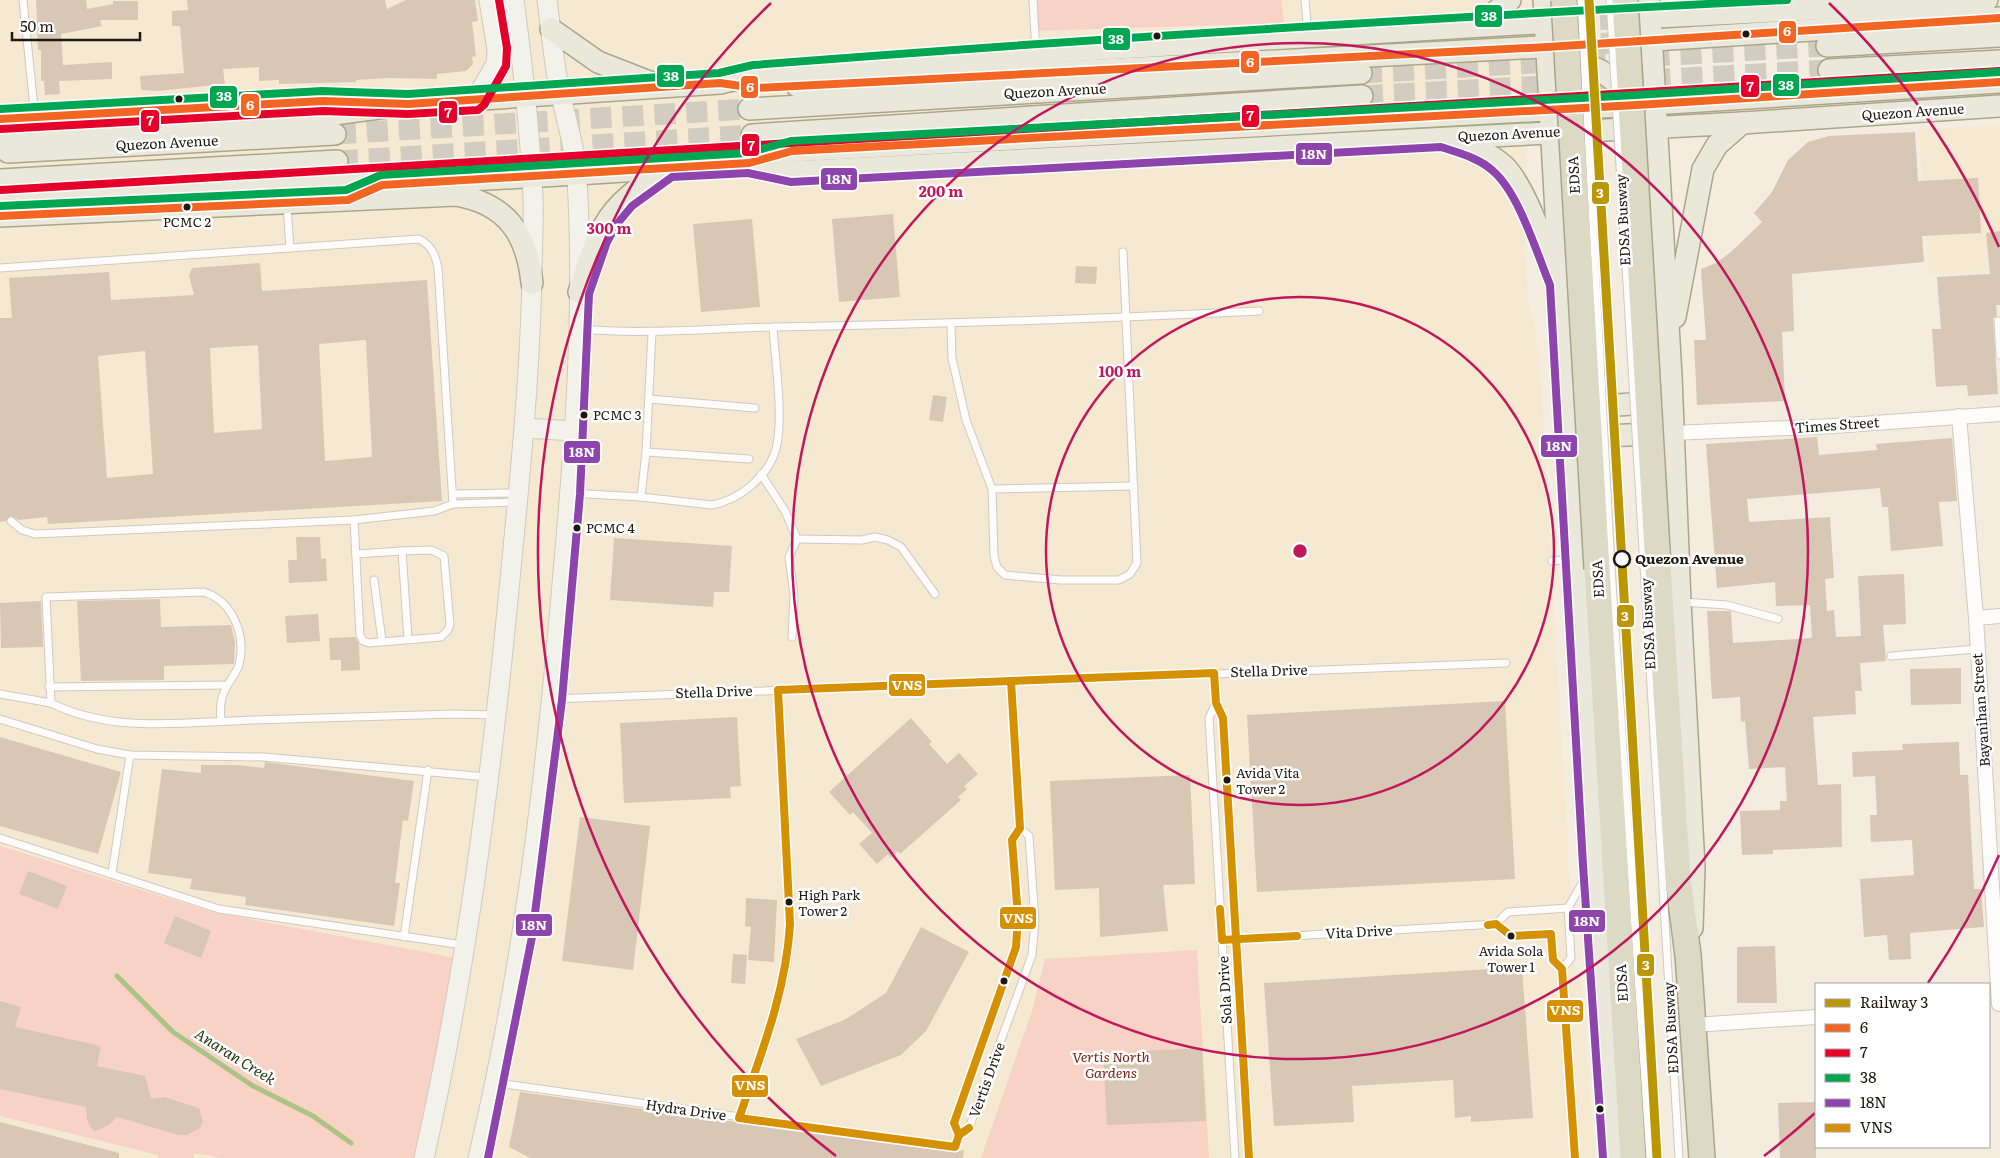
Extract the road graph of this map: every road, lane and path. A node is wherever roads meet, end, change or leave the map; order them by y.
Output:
1 (23, 0) edge
2 (489, 0) edge
3 (514, 0) edge
4 (547, 0) edge
5 (1033, 0) edge
6 (1305, 0) edge
7 (1510, 0) edge
8 (1544, 0) edge
9 (1558, 0) edge
10 (1581, 0) edge
11 (1610, 0) edge
12 (1700, 0) edge
13 (1987, 0) edge
14 (1639, 9) edge
15 (1745, 14) junction
16 (1559, 16) edge
17 (2000, 18) edge
18 (1468, 26) junction
19 (551, 29) junction
20 (2000, 36) edge
21 (1308, 38) junction
22 (1643, 41) junction
23 (1569, 46) tunnel mouth
24 (1827, 46) tunnel mouth
25 (1547, 47) junction
26 (1036, 53) junction
27 (2000, 61) edge
28 (1829, 70) tunnel mouth
29 (1361, 73) tunnel mouth
30 (2000, 82) edge
31 (720, 83) junction
32 (667, 86) junction
33 (560, 94) junction
34 (525, 96) junction
35 (1362, 96) tunnel mouth
36 (475, 100) junction
37 (408, 104) junction
38 (1648, 104) junction
39 (2000, 106) edge
40 (749, 109) tunnel mouth
41 (1550, 110) junction
42 (35, 117) junction
43 (0, 119) edge
44 (1742, 123) junction
45 (1650, 128) junction
46 (1551, 132) junction
47 (334, 134) tunnel mouth
48 (752, 135) tunnel mouth
49 (1442, 137) junction
50 (0, 138) edge
51 (0, 153) edge
52 (337, 161) tunnel mouth
53 (749, 163) junction
54 (669, 168) junction
55 (577, 174) junction
56 (531, 176) junction
57 (0, 180) edge
58 (382, 185) junction
59 (0, 197) edge
60 (348, 200) junction
61 (287, 203) junction
62 (0, 216) edge
63 (290, 248) junction
64 (1123, 252) dead end
65 (0, 268) edge
66 (532, 283) junction
67 (1560, 283) junction
68 (579, 292) junction
69 (1259, 311) dead end
70 (1125, 317) junction
71 (1998, 321) dead end
72 (951, 324) junction
73 (773, 327) junction
74 (578, 329) junction
75 (652, 332) junction
76 (1669, 334) junction
77 (2000, 355) edge
78 (1671, 376) junction
79 (1567, 380) junction
80 (649, 399) junction
81 (755, 408) dead end
82 (2000, 414) edge
83 (1959, 416) junction
84 (526, 428) junction
85 (573, 431) junction
86 (1673, 433) junction
87 (646, 452) junction
88 (1571, 452) junction
89 (749, 459) dead end
90 (761, 474) junction
91 (1134, 486) junction
92 (992, 489) junction
93 (452, 494) junction
94 (570, 494) junction
95 (641, 497) junction
96 (518, 498) junction
97 (453, 504) junction
98 (11, 520) dead end
99 (354, 520) junction
100 (797, 539) junction
101 (402, 551) junction
102 (356, 554) junction
103 (1552, 561) dead end
104 (1595, 565) junction
105 (1651, 567) junction
106 (374, 580) dead end
107 (935, 594) dead end
108 (1680, 602) junction
109 (2000, 616) edge
110 (1976, 618) junction
111 (1778, 619) dead end
112 (792, 637) dead end
113 (408, 638) junction
114 (382, 641) junction
115 (1977, 649) junction
116 (1891, 656) dead end
117 (1506, 663) dead end
118 (1214, 673) junction
119 (1011, 681) junction
120 (227, 685) junction
121 (49, 687) junction
122 (778, 690) junction
123 (0, 694) edge
124 (552, 699) junction
125 (1216, 703) junction
126 (51, 704) junction
127 (498, 715) junction
128 (0, 719) edge
129 (221, 721) junction
130 (130, 755) junction
131 (428, 770) junction
132 (488, 777) junction
133 (1994, 804) edge
134 (1020, 828) junction
135 (0, 838) edge
136 (1593, 864) junction
137 (112, 873) junction
138 (1568, 908) junction
139 (1496, 924) junction
140 (404, 937) junction
141 (1236, 939) junction
142 (1222, 940) junction
143 (464, 945) junction
144 (1688, 955) junction
145 (1562, 969) junction
146 (1996, 1004) edge
147 (1815, 1017) edge
148 (1693, 1025) junction
149 (494, 1083) junction
150 (739, 1118) junction
151 (959, 1135) junction
152 (424, 1158) edge
153 (478, 1158) edge
154 (1235, 1158) edge
155 (1249, 1158) edge
156 (1575, 1158) edge
157 (1613, 1158) edge
158 (1633, 1158) edge
159 (1650, 1158) edge
160 (1679, 1158) edge
161 (1702, 1158) edge

1 - 42 lane
2 - 36 main road
3 - 34 main road
4 - 19 main road
5 - 26 lane
6 - 21 lane
7 - 18 main road
8 - 16 main road, EDSA
9 - 16 main road
10 - 104 lane, EDSA Busway, bridge
11 - 105 lane, EDSA Busway, bridge
12 - 15 main road
13 - 15 main road
14 - 15 main road
14 - 22 main road
14 - 105 highway, bridge
16 - 18 main road, Quezon Avenue
16 - 25 main road, EDSA
16 - 38 main road
16 - 104 highway, EDSA, bridge
17 - 22 main road
18 - 21 main road, Quezon Avenue
19 - 32 main road
19 - 33 main road
20 - 24 main road
21 - 26 main road, Quezon Avenue
22 - 38 main road
23 - 25 main road, Quezon Avenue
25 - 31 main road, Quezon Avenue
25 - 38 main road
25 - 41 main road, EDSA
26 - 31 main road, Quezon Avenue
27 - 28 main road
29 - 40 main road, Quezon Avenue
30 - 38 main road, Quezon Avenue
31 - 32 main road, Quezon Avenue
32 - 33 main road, Quezon Avenue
33 - 34 main road, Quezon Avenue
33 - 55 main road
34 - 36 main road, Quezon Avenue
34 - 56 main road
35 - 48 main road, Quezon Avenue
36 - 37 main road, Quezon Avenue
37 - 42 main road, Quezon Avenue
37 - 50 main road, Quezon Avenue
38 - 41 main road, Quezon Avenue
38 - 45 main road
39 - 44 main road, Quezon Avenue
41 - 46 main road, EDSA
41 - 53 main road, Quezon Avenue
42 - 43 main road, Quezon Avenue
44 - 45 main road, Quezon Avenue
44 - 76 main road
45 - 46 main road, Quezon Avenue
45 - 76 main road
46 - 49 main road, Quezon Avenue
46 - 67 main road, EDSA
47 - 51 main road, Quezon Avenue
49 - 53 main road, Quezon Avenue
49 - 67 main road
52 - 57 main road, Quezon Avenue
53 - 54 main road, Quezon Avenue
54 - 55 main road, Quezon Avenue
54 - 68 main road
55 - 56 main road, Quezon Avenue
55 - 68 main road
56 - 58 main road, Quezon Avenue
56 - 66 main road
58 - 59 main road, Quezon Avenue
58 - 60 main road, Quezon Avenue
60 - 61 main road, Quezon Avenue
60 - 66 main road
61 - 62 main road, Quezon Avenue
61 - 63 lane
63 - 65 lane
63 - 93 lane
64 - 70 lane
66 - 84 main road
67 - 79 main road, EDSA
68 - 74 main road
69 - 70 lane
70 - 72 lane
70 - 91 lane
71 - 77 lane
72 - 73 lane
72 - 92 lane
73 - 75 lane
73 - 90 lane
74 - 75 lane
74 - 85 main road
75 - 80 lane
76 - 78 main road
78 - 79 main road
78 - 86 main road
79 - 88 main road, EDSA
80 - 81 lane
80 - 87 lane
82 - 83 street, Times Street
83 - 86 street, Times Street
83 - 110 street, Bayanihan Street
84 - 85 main road
84 - 96 main road
85 - 94 main road
86 - 88 main road
86 - 108 main road
87 - 89 lane
87 - 95 lane
88 - 104 main road, EDSA
90 - 95 lane
90 - 100 lane
91 - 92 lane
91 - 92 lane
93 - 96 lane
93 - 97 lane
94 - 95 lane
94 - 124 main road
96 - 97 lane
96 - 127 main road
97 - 99 lane
98 - 99 lane
99 - 102 lane
100 - 107 lane
100 - 112 lane
101 - 102 lane
101 - 113 lane
101 - 113 lane
102 - 114 lane
103 - 104 lane
104 - 136 main road, EDSA
104 - 158 highway, EDSA
104 - 159 lane, EDSA Busway
105 - 144 highway
105 - 160 lane, EDSA Busway
106 - 114 lane
108 - 111 lane
108 - 144 main road
109 - 110 street
110 - 115 street, Bayanihan Street
113 - 114 lane
115 - 116 lane
115 - 133 street, Bayanihan Street
117 - 118 lane, Stella Drive
118 - 119 lane, Stella Drive
118 - 125 lane, Sola Drive
119 - 122 lane, Stella Drive
119 - 134 lane, Vertis Drive
120 - 121 lane
120 - 121 lane
120 - 129 lane
121 - 126 lane
122 - 124 lane, Stella Drive
122 - 150 lane
123 - 126 lane
124 - 149 main road
125 - 141 lane, Sola Drive
125 - 142 lane, Sola Drive
126 - 129 lane
127 - 129 lane
127 - 132 main road
128 - 130 lane
130 - 131 lane
130 - 137 lane
131 - 132 lane
131 - 140 lane
132 - 143 main road
133 - 146 street, Bayanihan Street
134 - 151 lane, Vertis Drive
134 - 151 lane, Vertis Drive
135 - 137 lane
136 - 138 lane
136 - 157 main road, EDSA
137 - 140 lane
138 - 139 lane, Vita Drive
138 - 145 lane
139 - 141 lane, Vita Drive
139 - 145 lane
140 - 143 lane
141 - 142 lane, Vita Drive
141 - 155 lane, Sola Drive
142 - 154 lane, Sola Drive
143 - 152 main road
144 - 148 highway
145 - 156 lane
147 - 148 street
148 - 161 highway
149 - 150 lane, Hydra Drive
149 - 153 main road
150 - 151 lane, Hydra Drive

